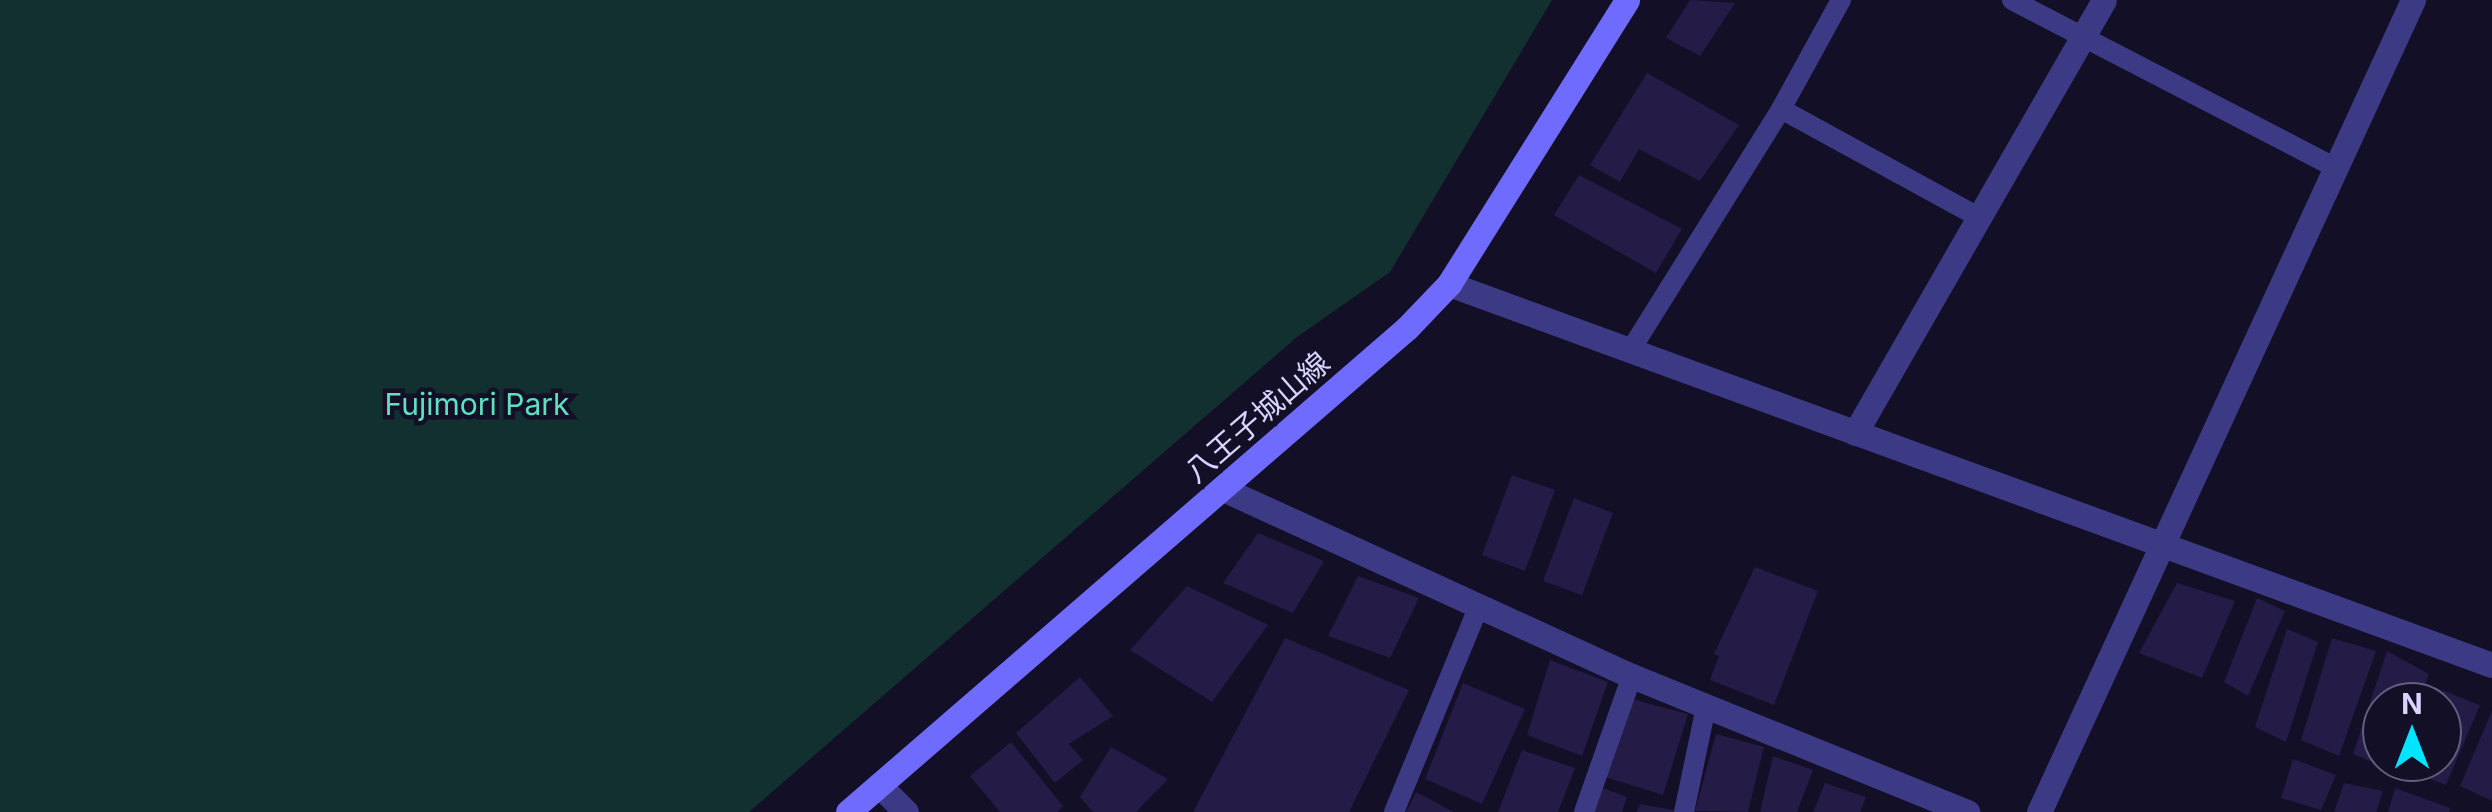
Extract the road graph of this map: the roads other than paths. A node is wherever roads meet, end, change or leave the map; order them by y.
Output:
1 (1627, 0) edge
2 (1841, 0) edge
3 (2012, 0) edge
4 (2104, 0) edge
5 (2413, 0) edge
6 (2084, 36) junction
7 (1781, 109) junction
8 (2334, 168) junction
9 (1978, 217) junction
10 (1449, 284) junction
11 (1630, 351) junction
12 (1855, 433) junction
13 (1224, 489) junction
14 (2160, 544) junction
15 (1480, 606) junction
16 (2492, 664) edge
17 (1632, 676) junction
18 (1706, 707) junction
19 (879, 785) junction
20 (848, 812) edge
21 (906, 812) edge
22 (1394, 812) edge
23 (1584, 812) edge
24 (1684, 812) edge
25 (1968, 812) edge
26 (2039, 812) edge

1 - 10 main road, 八王子城山線
2 - 7 lane
3 - 6 lane
4 - 6 street
5 - 8 street
6 - 8 lane
6 - 9 street
7 - 9 lane
7 - 11 lane
8 - 14 street
9 - 12 street
10 - 11 street
10 - 13 main road, 八王子城山線
11 - 12 street
12 - 14 street
13 - 15 street
13 - 19 main road, 八王子城山線
14 - 16 street
14 - 26 street
15 - 17 street
15 - 22 lane
17 - 18 street
17 - 23 lane
18 - 24 lane
18 - 25 street
19 - 20 main road, 八王子城山線
19 - 21 street

